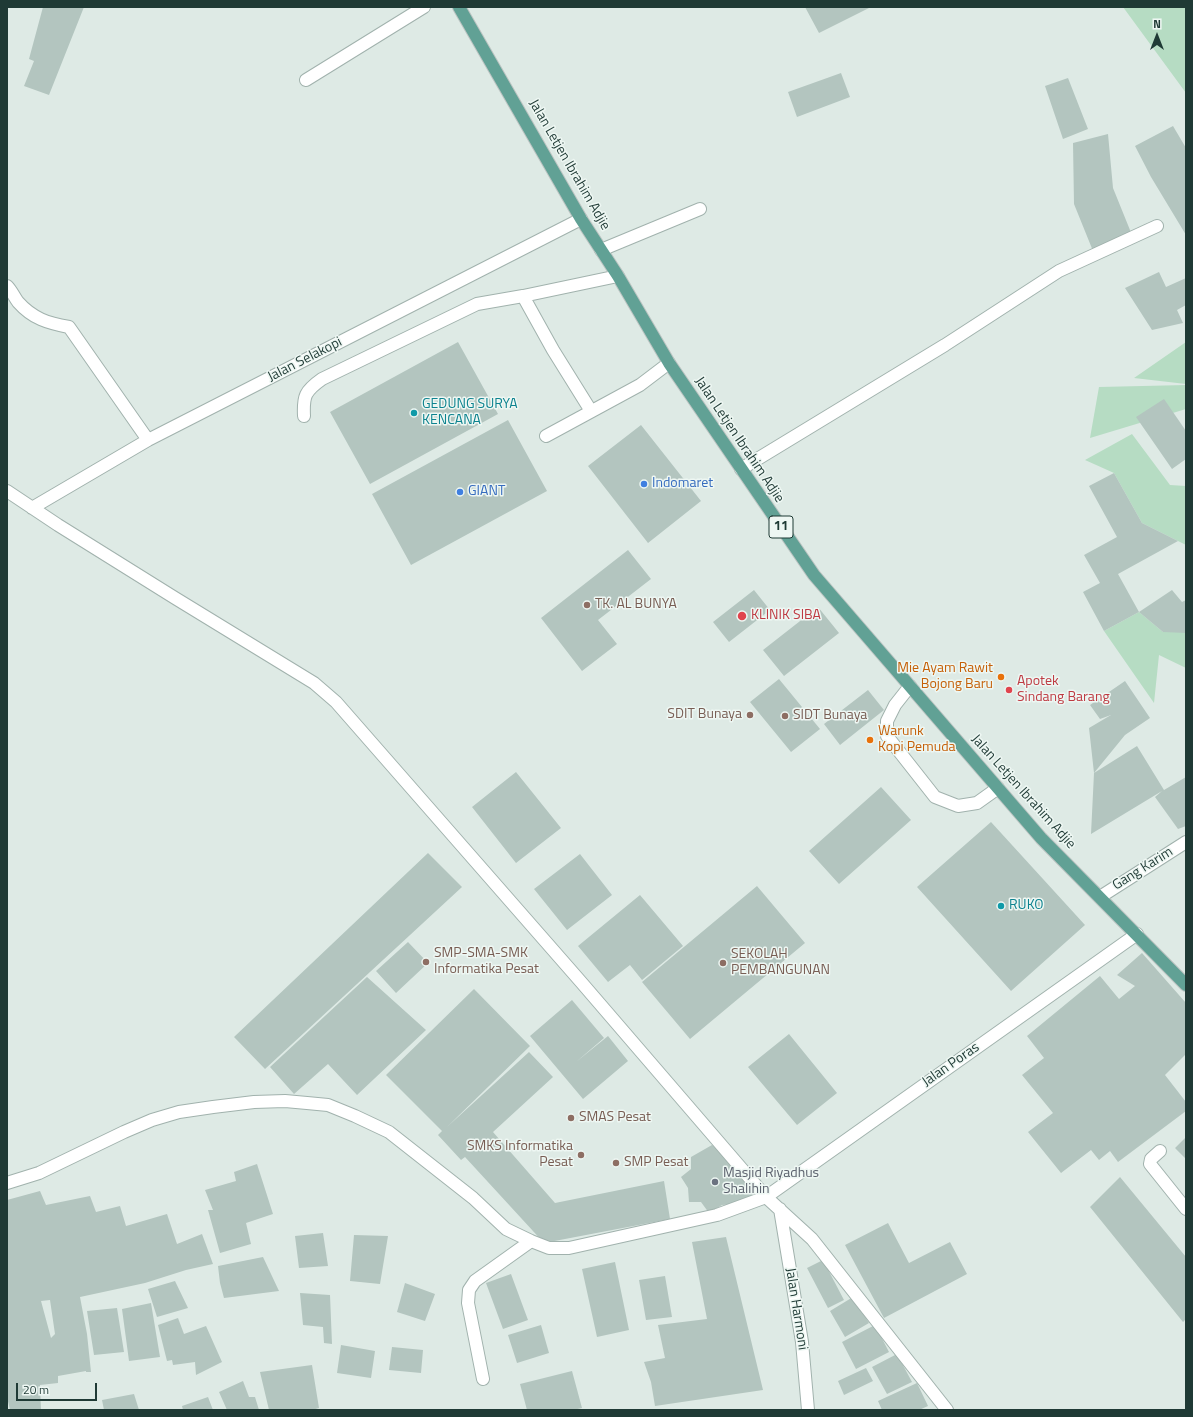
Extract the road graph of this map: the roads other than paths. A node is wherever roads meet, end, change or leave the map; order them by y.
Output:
1 (424, 7) edge
2 (459, 7) edge
3 (306, 80) dead end
4 (700, 209) dead end
5 (581, 219) junction
6 (1157, 226) dead end
7 (601, 250) junction
8 (618, 276) junction
9 (7, 286) edge
10 (523, 296) junction
11 (669, 363) junction
12 (591, 411) junction
13 (304, 416) dead end
14 (546, 436) dead end
15 (148, 440) junction
16 (741, 469) junction
17 (9, 494) edge
18 (32, 508) junction
19 (910, 686) junction
20 (998, 788) junction
21 (1186, 842) edge
22 (1100, 897) junction
23 (1137, 934) junction
24 (1186, 985) edge
25 (1160, 1151) dead end
26 (7, 1183) edge
27 (766, 1197) junction
28 (780, 1209) junction
29 (1186, 1209) edge
30 (531, 1241) junction
31 (483, 1379) dead end
32 (808, 1410) edge
33 (947, 1410) edge

1 - 3 street
2 - 5 main road, Jalan Letjen Ibrahim Adjie / 11
4 - 7 street
5 - 7 main road, Jalan Letjen Ibrahim Adjie / 11
5 - 15 street, Jalan Selakopi
6 - 16 street
7 - 8 main road, Jalan Letjen Ibrahim Adjie / 11
8 - 10 street
8 - 11 main road, Jalan Letjen Ibrahim Adjie / 11
9 - 15 street
10 - 12 street
10 - 13 street
11 - 12 street
11 - 16 main road, Jalan Letjen Ibrahim Adjie / 11
12 - 14 street
15 - 18 street, Jalan Selakopi
16 - 19 main road, Jalan Letjen Ibrahim Adjie / 11
17 - 18 street
18 - 27 street
19 - 20 main road, Jalan Letjen Ibrahim Adjie / 11
19 - 20 street
20 - 22 main road, Jalan Letjen Ibrahim Adjie / 11
21 - 22 street, Gang Karim
22 - 23 main road, Jalan Letjen Ibrahim Adjie / 11
23 - 24 main road, Jalan Letjen Ibrahim Adjie / 11
23 - 27 street, Jalan Poras
25 - 29 street
26 - 30 street, Jalan Poras
27 - 28 street
27 - 30 street, Jalan Poras
28 - 32 street, Jalan Harmoni
28 - 33 street
30 - 31 street

